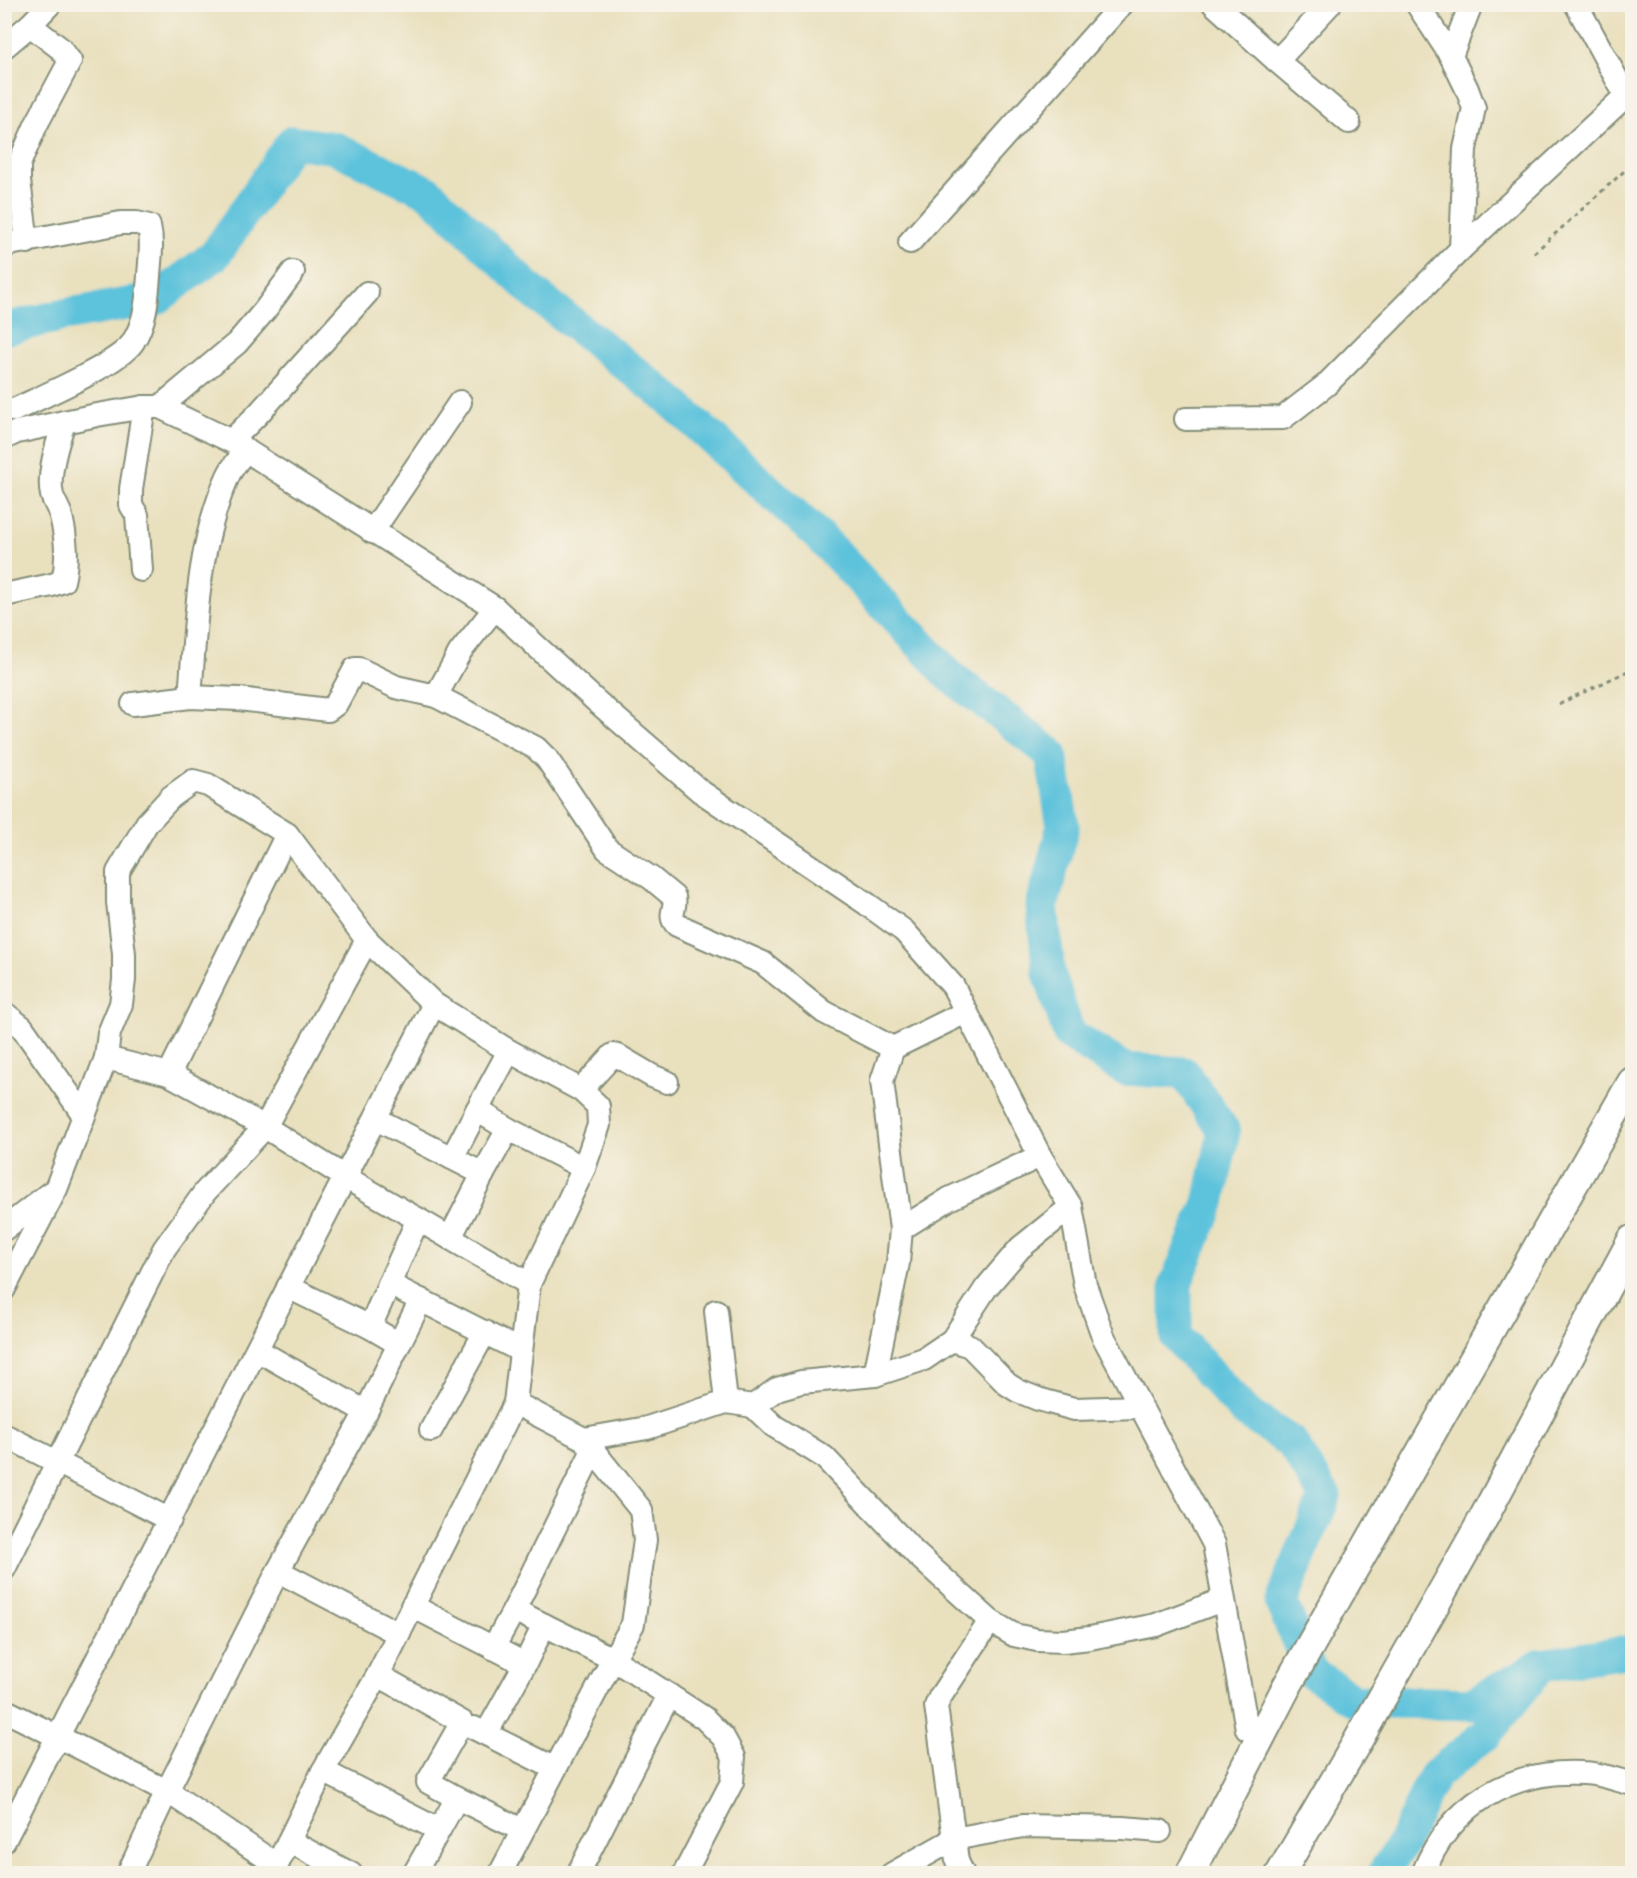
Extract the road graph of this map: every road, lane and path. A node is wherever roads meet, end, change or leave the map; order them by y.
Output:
1 (50, 4) edge
2 (1122, 4) edge
3 (1214, 4) edge
4 (1417, 4) edge
5 (1471, 4) edge
6 (1576, 4) edge
7 (1324, 6) edge
8 (30, 25) junction
9 (4, 47) edge
10 (1451, 56) junction
11 (1277, 61) junction
12 (1629, 93) edge
13 (1349, 122) dead end
14 (1632, 164) edge
15 (910, 242) dead end
16 (16, 244) edge
17 (1461, 249) junction
18 (1534, 253) dead end
19 (293, 272) dead end
20 (368, 292) dead end
21 (460, 402) dead end
22 (152, 407) junction
23 (1186, 419) dead end
24 (10, 422) edge
25 (64, 422) junction
26 (239, 445) junction
27 (372, 532) junction
28 (141, 570) dead end
29 (4, 595) edge
30 (495, 608) junction
31 (1632, 669) edge
32 (436, 696) junction
33 (190, 697) junction
34 (133, 704) dead end
35 (1559, 704) dead end
36 (287, 834) junction
37 (367, 940) junction
38 (434, 1004) junction
39 (966, 1012) junction
40 (4, 1013) edge
41 (893, 1048) junction
42 (509, 1051) junction
43 (106, 1058) junction
44 (169, 1074) junction
45 (667, 1082) dead end
46 (1632, 1082) edge
47 (581, 1090) junction
48 (477, 1110) junction
49 (83, 1114) junction
50 (376, 1119) junction
51 (265, 1127) junction
52 (508, 1129) junction
53 (1040, 1156) junction
54 (452, 1158) junction
55 (584, 1168) junction
56 (483, 1174) junction
57 (345, 1177) junction
58 (56, 1189) junction
59 (1071, 1207) junction
60 (418, 1219) junction
61 (901, 1228) junction
62 (4, 1229) edge
63 (450, 1238) junction
64 (1632, 1240) edge
65 (389, 1284) junction
66 (529, 1284) junction
67 (288, 1287) junction
68 (4, 1289) edge
69 (421, 1300) junction
70 (716, 1311) dead end
71 (370, 1327) junction
72 (485, 1332) junction
73 (952, 1340) junction
74 (399, 1344) junction
75 (257, 1350) junction
76 (521, 1351) junction
77 (875, 1376) junction
78 (726, 1402) junction
79 (515, 1403) junction
80 (753, 1406) junction
81 (1140, 1407) junction
82 (366, 1412) junction
83 (430, 1430) dead end
84 (4, 1436) edge
85 (589, 1444) junction
86 (56, 1462) junction
87 (170, 1520) junction
88 (4, 1569) edge
89 (278, 1571) junction
90 (1222, 1600) junction
91 (412, 1606) junction
92 (514, 1610) junction
93 (990, 1621) junction
94 (544, 1625) junction
95 (399, 1634) junction
96 (493, 1648) junction
97 (613, 1659) junction
98 (525, 1664) junction
99 (378, 1676) junction
100 (669, 1695) junction
101 (4, 1710) edge
102 (462, 1722) junction
103 (1247, 1729) dead end
104 (486, 1734) junction
105 (57, 1737) junction
106 (554, 1768) junction
107 (323, 1771) junction
108 (428, 1782) junction
109 (1632, 1784) edge
110 (167, 1791) junction
111 (457, 1797) junction
112 (410, 1815) junction
113 (439, 1830) junction
114 (522, 1830) junction
115 (1160, 1831) dead end
116 (954, 1839) junction
117 (4, 1841) edge
118 (289, 1841) junction
119 (275, 1869) edge
120 (128, 1874) edge
121 (351, 1874) edge
122 (414, 1874) edge
123 (500, 1874) edge
124 (578, 1874) edge
125 (684, 1874) edge
126 (892, 1874) edge
127 (963, 1874) edge
128 (1190, 1874) edge
129 (1280, 1874) edge
130 (1423, 1874) edge

1 - 8 street
2 - 15 street
3 - 11 street
4 - 10 street
5 - 10 street
6 - 12 street
7 - 11 street
8 - 9 street
8 - 16 street
10 - 17 street
11 - 13 street
12 - 17 street
14 - 18 path
16 - 24 street
17 - 23 street
19 - 22 street
20 - 26 street
21 - 27 street
22 - 25 street
22 - 26 street
22 - 28 street
24 - 25 street
25 - 29 street
26 - 27 street
26 - 33 street
27 - 30 street
30 - 32 street
30 - 39 street
31 - 35 path
32 - 33 street
32 - 41 street
33 - 34 street
36 - 37 street
36 - 43 street
36 - 44 street
37 - 38 street
37 - 51 street
38 - 42 street
38 - 50 street
39 - 41 street
39 - 53 street
40 - 49 street
41 - 61 street
42 - 47 street
42 - 48 street
43 - 44 street
43 - 49 street
44 - 51 street
45 - 47 street
46 - 128 main road
47 - 55 street
48 - 52 street
48 - 54 street
49 - 58 street
50 - 54 street
50 - 57 street
51 - 57 street
51 - 86 street
52 - 55 street
52 - 56 street
53 - 59 street
53 - 61 street
54 - 56 street
55 - 66 street
56 - 63 street
57 - 60 street
57 - 67 street
58 - 62 street
58 - 68 street
59 - 73 street
59 - 81 street
60 - 63 street
60 - 65 street
61 - 77 street
63 - 66 street
64 - 129 main road
65 - 69 street
65 - 71 street
66 - 76 street
67 - 71 street
67 - 75 street
69 - 72 street
69 - 74 street
70 - 78 street
71 - 74 street
72 - 76 street
72 - 83 street
73 - 77 street
73 - 81 street
74 - 82 street
75 - 82 street
75 - 87 street
76 - 79 street
77 - 80 street
78 - 80 street
78 - 85 street
79 - 85 street
79 - 91 street
80 - 93 street
81 - 90 street
82 - 89 street
84 - 86 street
85 - 92 street
85 - 97 street
86 - 87 street
86 - 88 street
87 - 105 street
89 - 95 street
89 - 110 street
90 - 93 street
90 - 103 street
91 - 95 street
91 - 96 street
92 - 94 street
92 - 96 street
93 - 116 street
94 - 97 street
94 - 98 street
95 - 99 street
96 - 98 street
97 - 100 street
97 - 106 street
98 - 104 street
99 - 102 street
99 - 107 street
100 - 124 street
100 - 125 street
101 - 105 street
102 - 104 street
102 - 108 street
104 - 106 street
105 - 110 street
105 - 117 street
106 - 114 street
107 - 112 street
107 - 118 street
108 - 111 street
108 - 112 street
109 - 130 street
110 - 119 street
110 - 120 street
111 - 113 street
111 - 114 street
112 - 113 street
113 - 122 street
114 - 123 street
115 - 116 street
116 - 126 street
116 - 127 street
118 - 119 street
118 - 121 street

